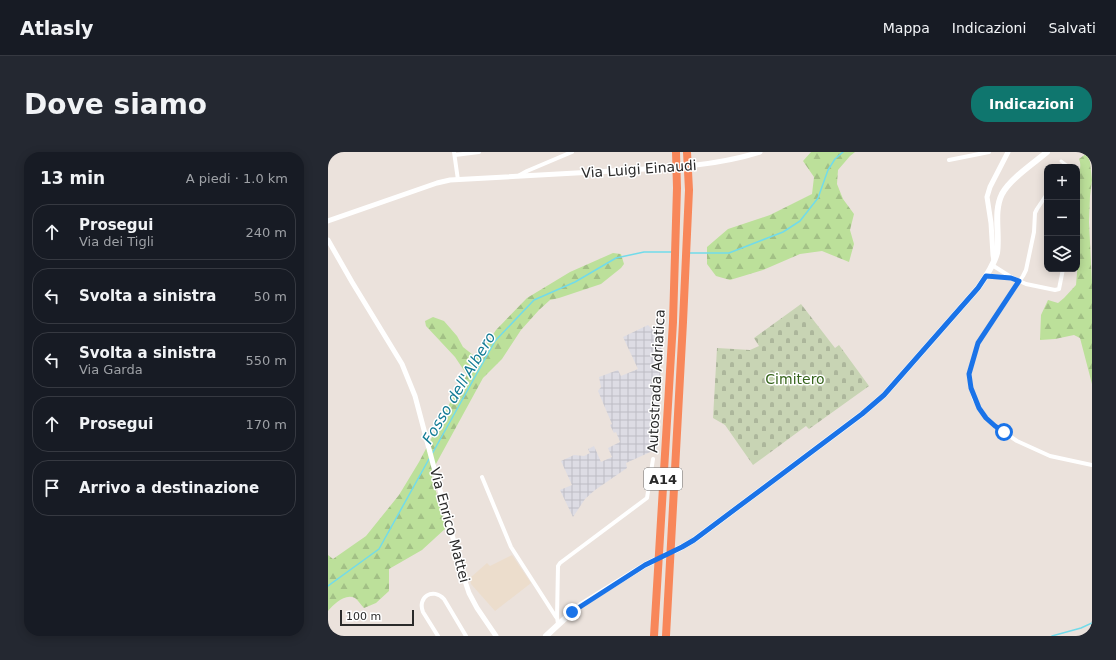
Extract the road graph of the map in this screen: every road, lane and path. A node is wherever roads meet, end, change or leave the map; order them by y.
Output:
1 (478, 152) edge
2 (572, 152) edge
3 (676, 152) edge
4 (687, 152) edge
5 (760, 152) edge
6 (989, 152) edge
7 (1008, 152) edge
8 (1047, 152) edge
9 (454, 154) edge
10 (949, 160) dead end
11 (1061, 161) dead end
12 (1065, 164) edge
13 (517, 176) junction
14 (458, 180) junction
15 (1044, 198) edge
16 (328, 221) edge
17 (328, 240) edge
18 (993, 263) junction
19 (1062, 272) edge
20 (986, 276) junction
21 (1011, 278) junction
22 (1019, 281) junction
23 (653, 459) dead end
24 (1092, 465) edge
25 (482, 477) dead end
26 (557, 617) junction
27 (558, 624) junction
28 (438, 636) edge
29 (466, 636) edge
30 (496, 636) edge
31 (546, 636) edge
32 (654, 636) edge
33 (666, 636) edge

1 - 9 street
2 - 13 street, Via Luigi Einaudi
3 - 32 highway, Autostrada Adriatica / A14
4 - 33 highway, Autostrada Adriatica / A14
5 - 13 street, Via Luigi Einaudi
6 - 10 street
7 - 18 street
8 - 18 main road
9 - 14 street
11 - 12 street
13 - 14 street, Via Luigi Einaudi
14 - 16 street, Via Luigi Einaudi
15 - 22 street
17 - 30 street, Via Enrico Mattei
18 - 20 main road
18 - 21 street
19 - 22 street
20 - 21 street
20 - 27 main road
21 - 22 street
22 - 24 street
23 - 26 street
25 - 26 street
26 - 27 street
27 - 31 main road
28 - 29 street

